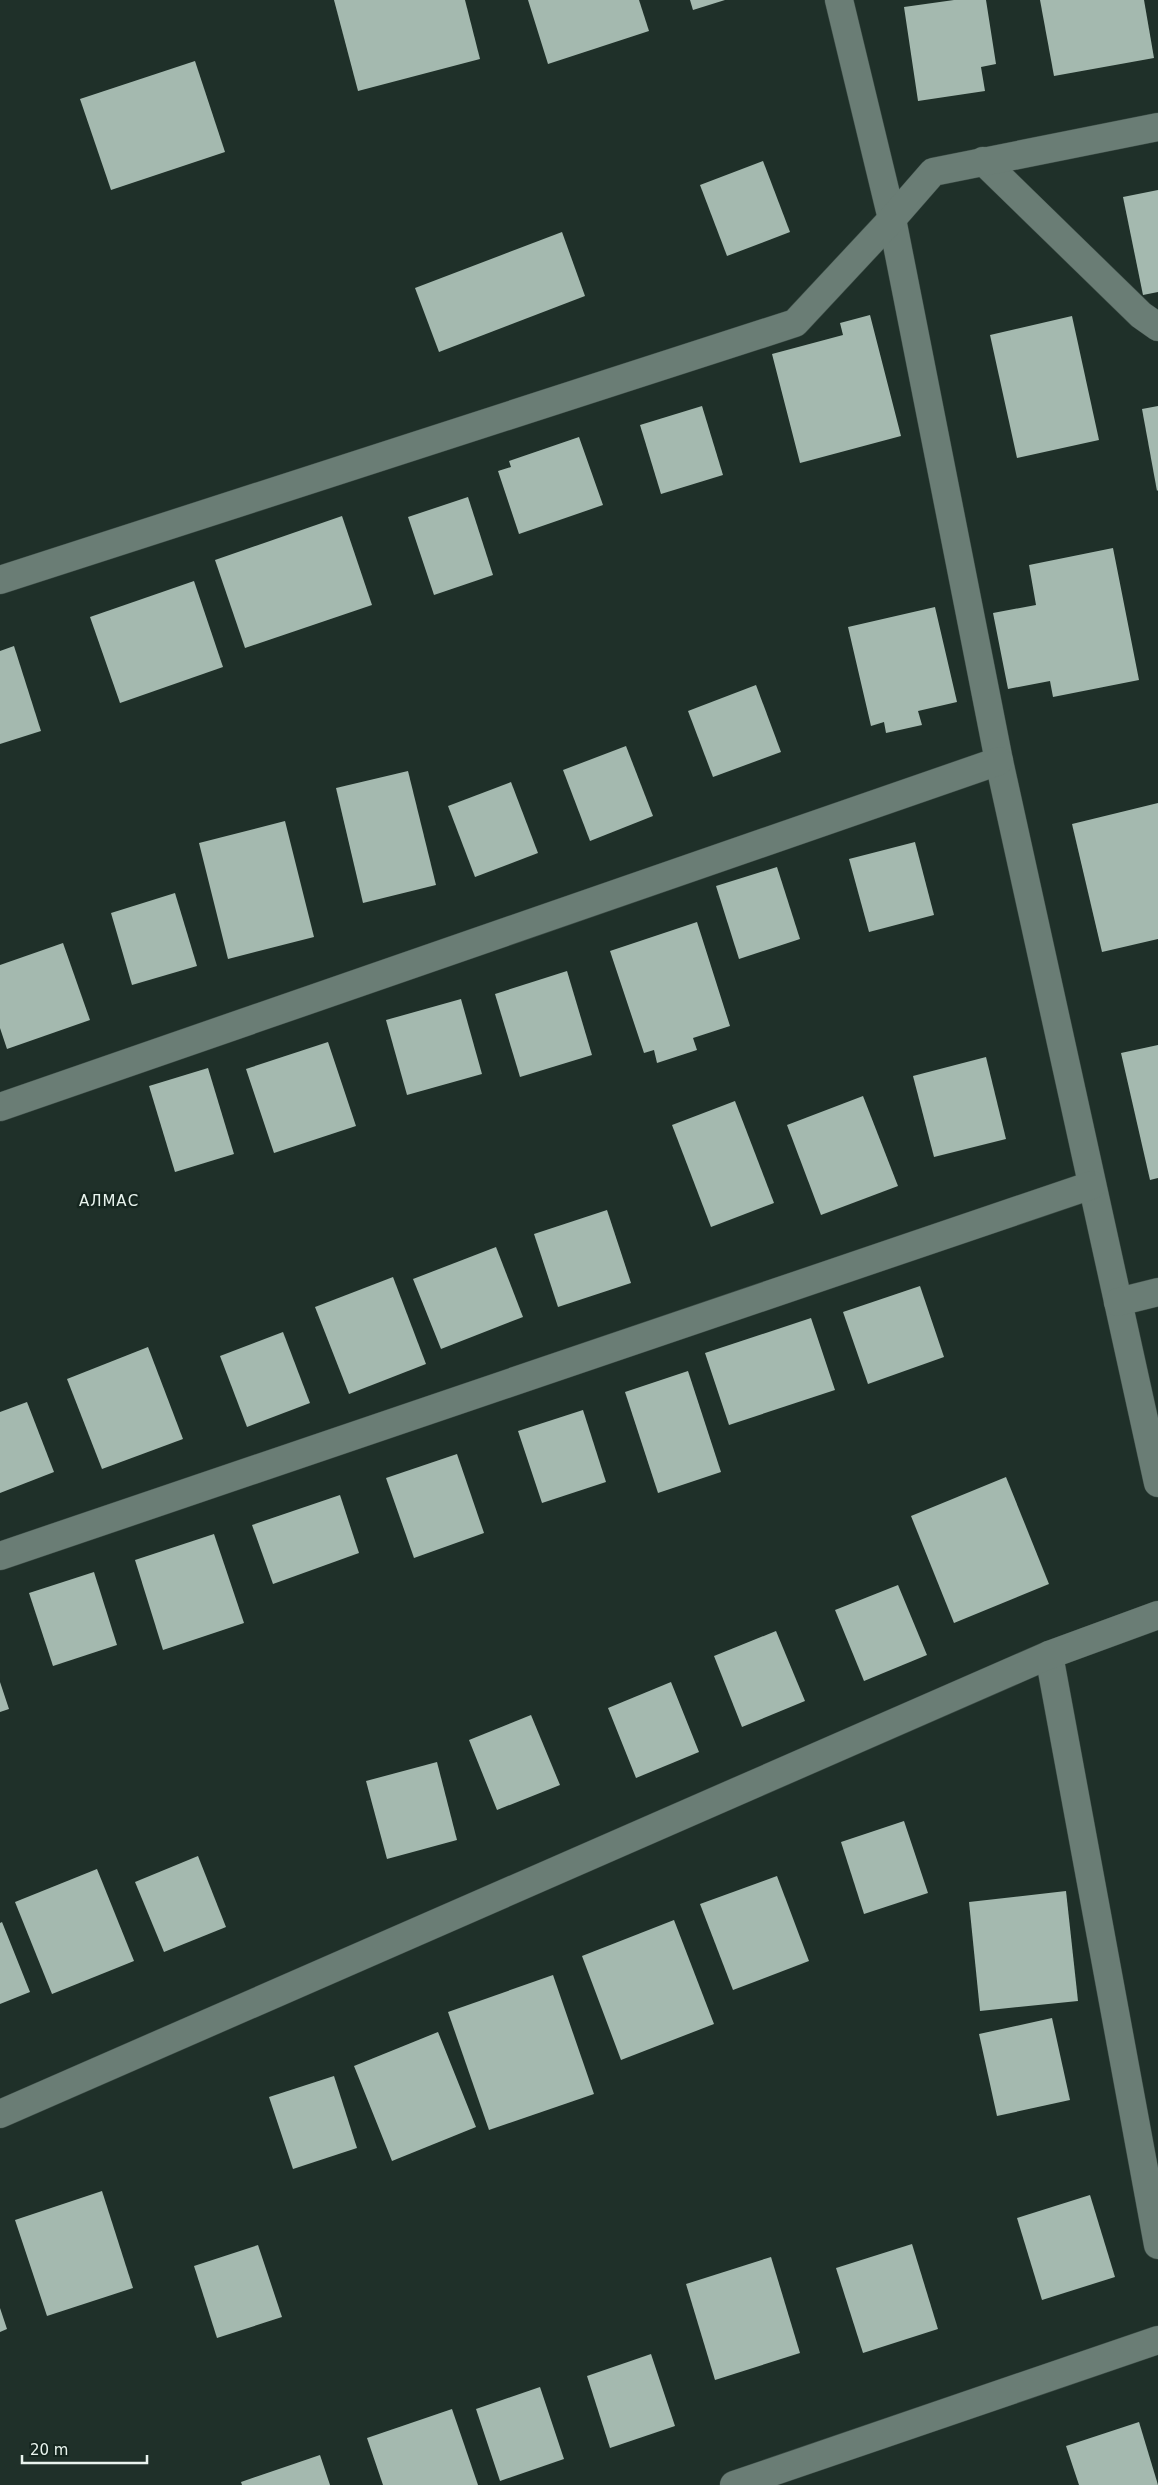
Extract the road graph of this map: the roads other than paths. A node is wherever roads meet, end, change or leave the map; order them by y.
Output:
1 (839, 0) edge
2 (1158, 127) edge
3 (983, 162) junction
4 (892, 218) junction
5 (1158, 327) edge
6 (0, 580) edge
7 (999, 761) junction
8 (0, 1107) edge
9 (1092, 1185) junction
10 (1158, 1292) edge
11 (1118, 1302) junction
12 (1158, 1483) edge
13 (0, 1556) edge
14 (1158, 1615) edge
15 (1049, 1655) junction
16 (0, 2114) edge
17 (1158, 2245) edge
18 (1158, 2340) edge
19 (734, 2485) edge

1 - 4 street
2 - 3 street
3 - 4 street
3 - 5 street
4 - 6 street
4 - 7 street
7 - 8 street
7 - 9 street
9 - 11 street
9 - 13 street
10 - 11 street
11 - 12 street
14 - 15 street
15 - 16 street
15 - 17 street
18 - 19 street

